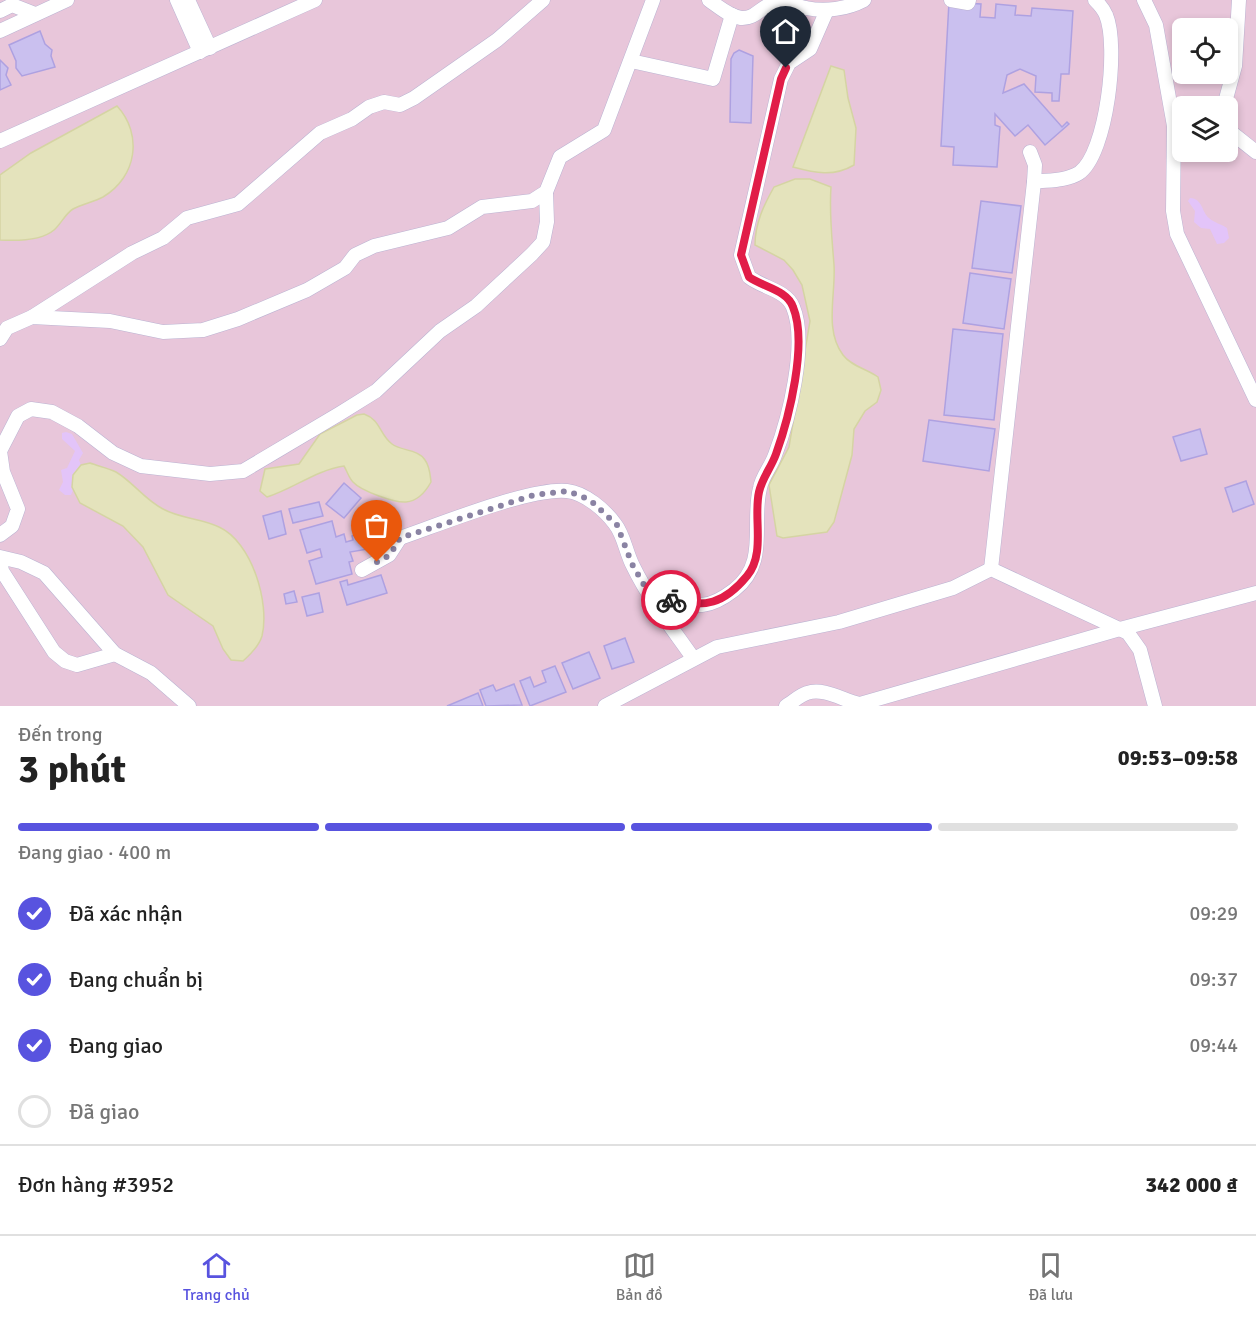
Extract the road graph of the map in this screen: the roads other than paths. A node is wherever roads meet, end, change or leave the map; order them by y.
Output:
1 (67, 0) edge
2 (177, 0) edge
3 (188, 0) edge
4 (315, 0) edge
5 (543, 0) edge
6 (653, 0) edge
7 (710, 0) edge
8 (864, 0) edge
9 (951, 0) edge
10 (969, 0) edge
11 (1095, 0) edge
12 (1144, 0) edge
13 (1239, 0) edge
14 (772, 2) edge
15 (0, 10) edge
16 (827, 10) junction
17 (35, 14) junction
18 (732, 15) junction
19 (0, 31) edge
20 (205, 50) junction
21 (631, 61) junction
22 (1227, 96) edge
23 (1172, 98) edge
24 (1238, 138) edge
25 (0, 141) edge
26 (1030, 152) dead end
27 (1256, 152) edge
28 (1176, 162) edge
29 (1034, 182) junction
30 (546, 192) junction
31 (32, 317) junction
32 (0, 339) edge
33 (1256, 400) edge
34 (367, 534) dead end
35 (0, 535) edge
36 (400, 538) junction
37 (0, 559) edge
38 (991, 568) junction
39 (362, 570) dead end
40 (1256, 593) edge
41 (652, 599) junction
42 (1120, 629) junction
43 (115, 654) junction
44 (693, 658) junction
45 (860, 705) edge
46 (189, 706) edge
47 (605, 706) edge
48 (786, 706) edge
49 (1155, 706) edge

1 - 17 lane
2 - 20 lane
3 - 20 lane
4 - 20 lane
5 - 31 lane
6 - 21 lane
7 - 18 lane
8 - 16 lane
9 - 10 lane
11 - 29 lane
12 - 23 lane
13 - 22 lane
14 - 16 lane
14 - 18 lane
15 - 17 lane
16 - 41 lane
17 - 19 lane
18 - 21 lane
20 - 25 lane
21 - 30 lane
24 - 27 lane
26 - 29 lane
28 - 33 lane
29 - 38 lane
30 - 31 lane
30 - 35 lane
31 - 32 lane
34 - 36 lane
36 - 39 lane
36 - 41 lane
37 - 43 lane
37 - 43 lane
38 - 42 lane
38 - 44 lane
40 - 42 lane
41 - 44 lane
42 - 45 lane
42 - 49 lane
43 - 46 lane
44 - 47 lane
45 - 48 lane

